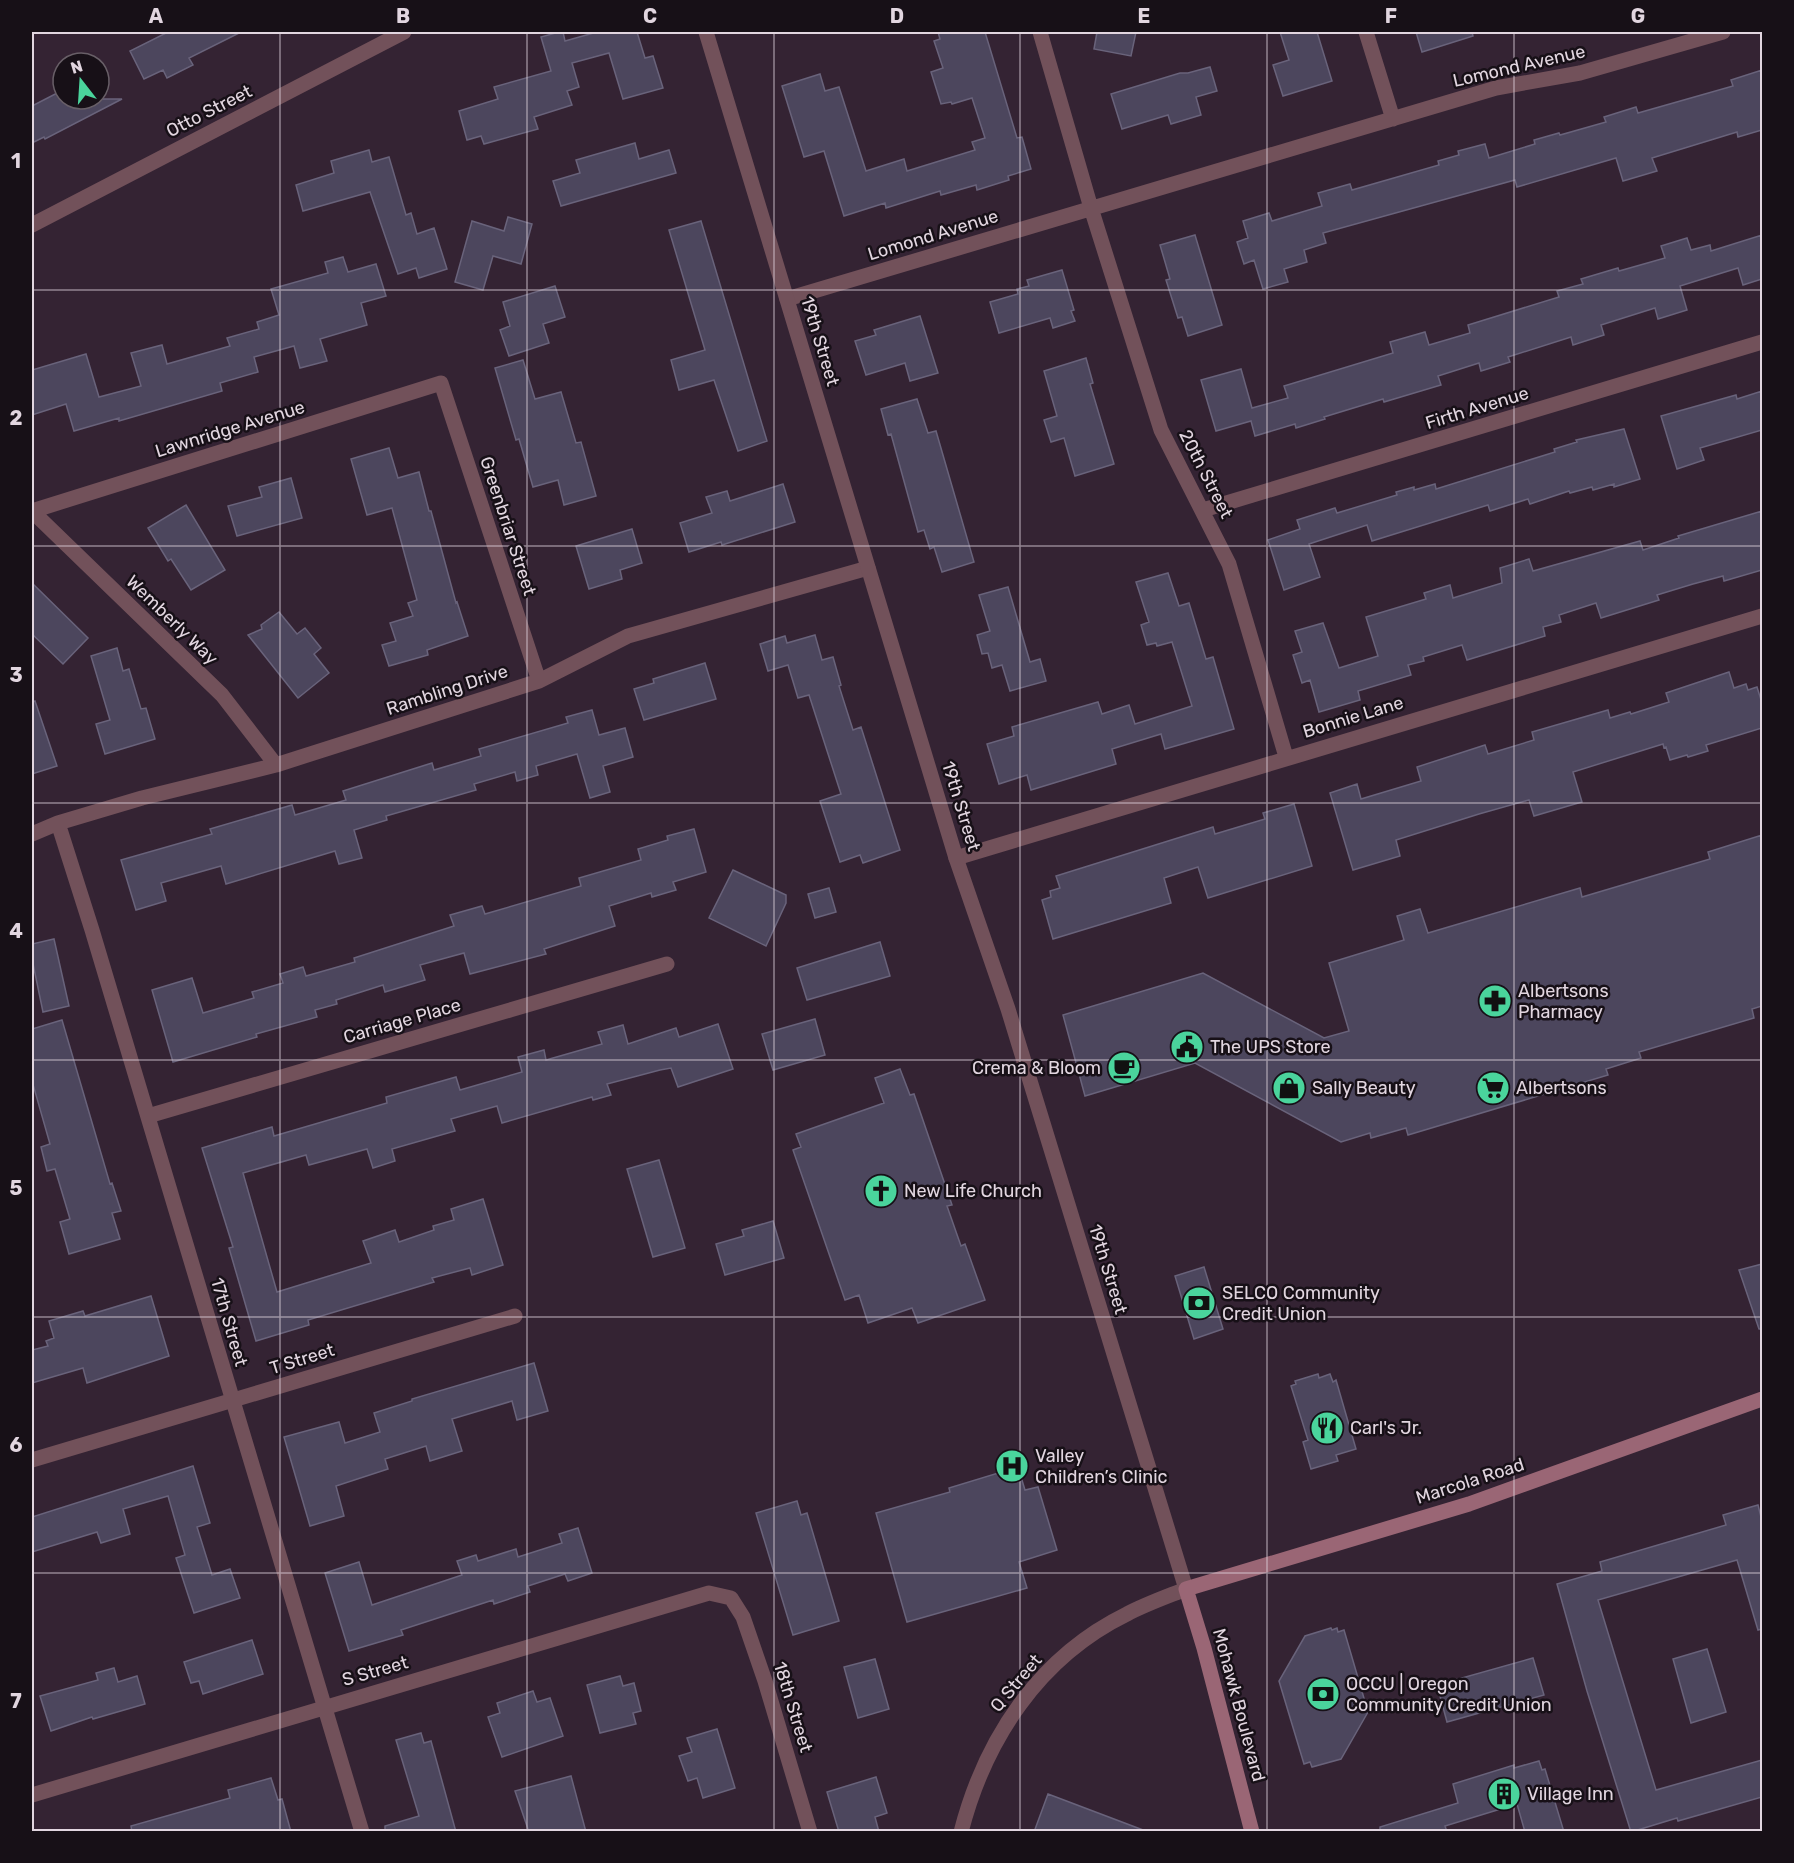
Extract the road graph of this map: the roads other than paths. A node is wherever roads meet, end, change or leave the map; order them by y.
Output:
1 (404, 32) edge
2 (706, 32) edge
3 (1040, 32) edge
4 (1366, 32) edge
5 (1723, 32) edge
6 (1687, 37) edge
7 (1393, 119) junction
8 (1090, 208) junction
9 (32, 225) edge
10 (787, 299) junction
11 (1762, 342) edge
12 (441, 384) joint
13 (1203, 510) junction
14 (32, 511) edge
15 (868, 568) junction
16 (1762, 616) edge
17 (539, 681) junction
18 (1286, 758) junction
19 (276, 765) junction
20 (58, 823) junction
21 (32, 834) edge
22 (956, 858) junction
23 (667, 964) dead end
24 (148, 1116) junction
25 (515, 1316) dead end
26 (1762, 1399) edge
27 (232, 1401) junction
28 (32, 1460) edge
29 (1186, 1589) junction
30 (731, 1598) joint
31 (324, 1706) junction
32 (32, 1795) edge
33 (362, 1832) edge
34 (810, 1832) edge
35 (961, 1832) edge
36 (1252, 1832) edge

1 - 9 street, Otto Street
2 - 10 street, 19th Street
3 - 8 street
4 - 7 street
5 - 6 street, Lomond Avenue
6 - 7 street, Lomond Avenue
7 - 8 street, Lomond Avenue
8 - 10 street, Lomond Avenue
8 - 13 street, 20th Street
10 - 15 street, 19th Street
11 - 13 street, Firth Avenue
12 - 14 street, Lawnridge Avenue
12 - 17 street, Greenbriar Street
13 - 18 street, 20th Street
14 - 19 street, Wemberly Way
15 - 17 street, Rambling Drive
15 - 22 street, 19th Street
16 - 18 street, Bonnie Lane
17 - 19 street, Rambling Drive
18 - 22 street, Bonnie Lane
19 - 20 street, Rambling Drive
20 - 21 street, Rambling Drive
20 - 24 street, 17th Street
22 - 29 street, 19th Street
23 - 24 street, Carriage Place
24 - 27 street, 17th Street
25 - 27 street, T Street
26 - 29 main road, Marcola Road
27 - 28 street, T Street
27 - 31 street, 17th Street
29 - 35 street, Q Street
29 - 36 main road, Mohawk Boulevard
30 - 31 street, S Street
30 - 34 street, 18th Street
31 - 32 street, S Street
31 - 33 street, 17th Street

